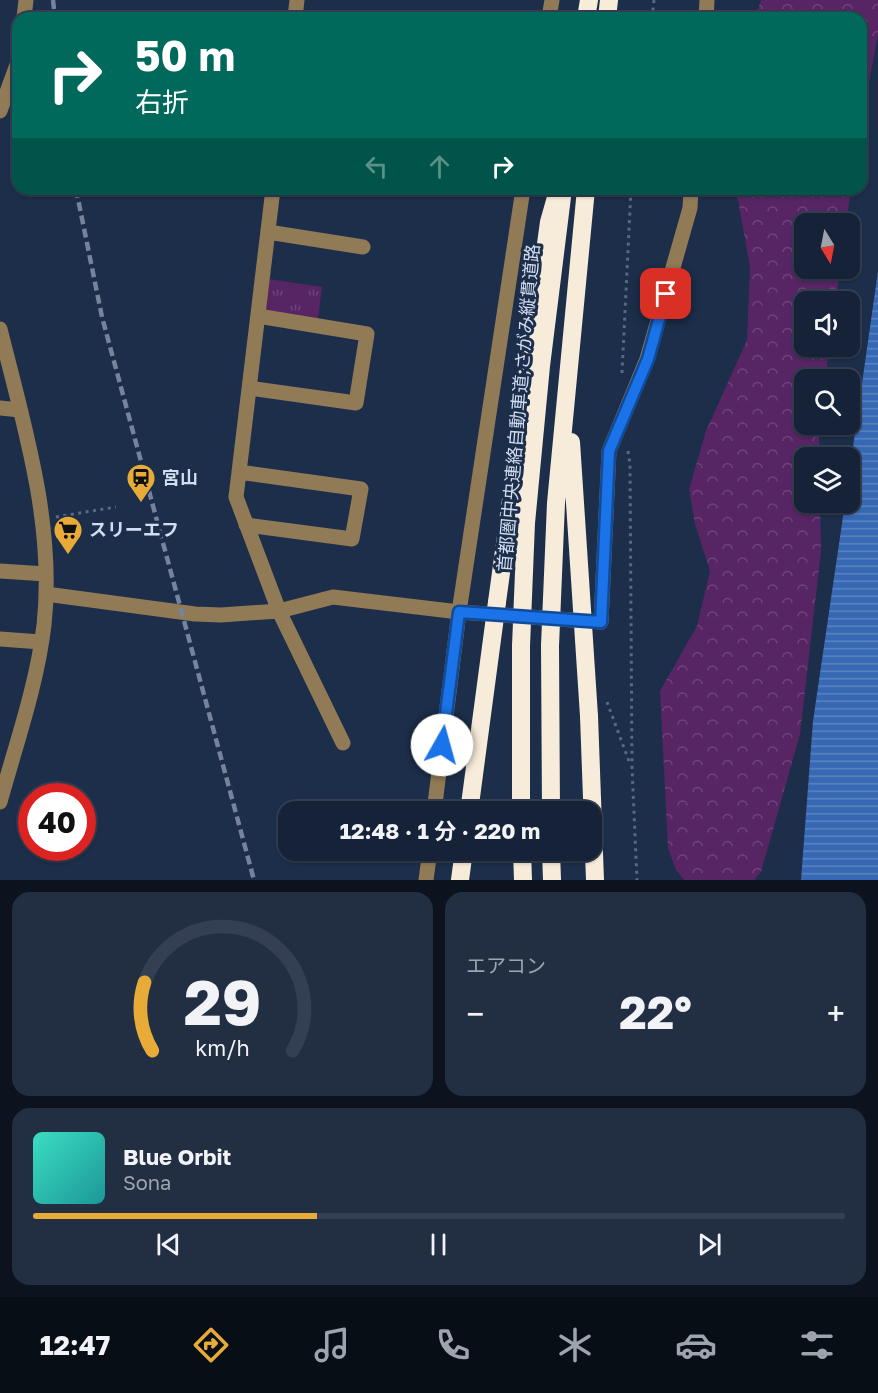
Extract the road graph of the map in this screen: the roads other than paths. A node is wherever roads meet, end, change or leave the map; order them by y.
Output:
1 (12, 78) edge
2 (0, 111) edge
3 (272, 195) edge
4 (522, 195) edge
5 (557, 195) edge
6 (562, 195) edge
7 (585, 195) edge
8 (691, 195) edge
9 (268, 232) junction
10 (363, 247) dead end
11 (258, 316) junction
12 (0, 329) edge
13 (570, 348) junction
14 (249, 388) junction
15 (0, 408) edge
16 (20, 410) junction
17 (239, 472) junction
18 (246, 525) junction
19 (0, 570) edge
20 (46, 574) junction
21 (46, 594) junction
22 (279, 611) junction
23 (459, 612) junction
24 (0, 639) edge
25 (41, 642) junction
26 (343, 743) dead end
27 (435, 801) edge
28 (471, 801) edge
29 (521, 801) edge
30 (551, 801) edge
31 (0, 802) edge
32 (429, 861) edge
33 (463, 861) edge
34 (522, 861) edge
35 (551, 861) edge
36 (426, 880) edge
37 (460, 880) edge
38 (523, 880) edge
39 (552, 880) edge
40 (595, 880) edge

1 - 2 street
3 - 9 street
4 - 23 street
5 - 28 highway, bridge
6 - 29 highway, 首都圏中央連絡自動車道;さがみ縦貫道路, bridge
7 - 13 highway, bridge
8 - 23 street
9 - 10 street
9 - 11 street
11 - 14 street
11 - 14 street
12 - 16 street
13 - 30 highway, bridge
13 - 40 highway, bridge
14 - 17 street
15 - 16 street
16 - 20 street
17 - 18 street
17 - 18 street
18 - 22 street
19 - 20 street
20 - 21 street
21 - 22 street
21 - 25 street
22 - 23 street
22 - 26 street
23 - 27 street
24 - 25 street
25 - 31 street
32 - 36 street
33 - 37 highway
34 - 38 highway
35 - 39 highway

